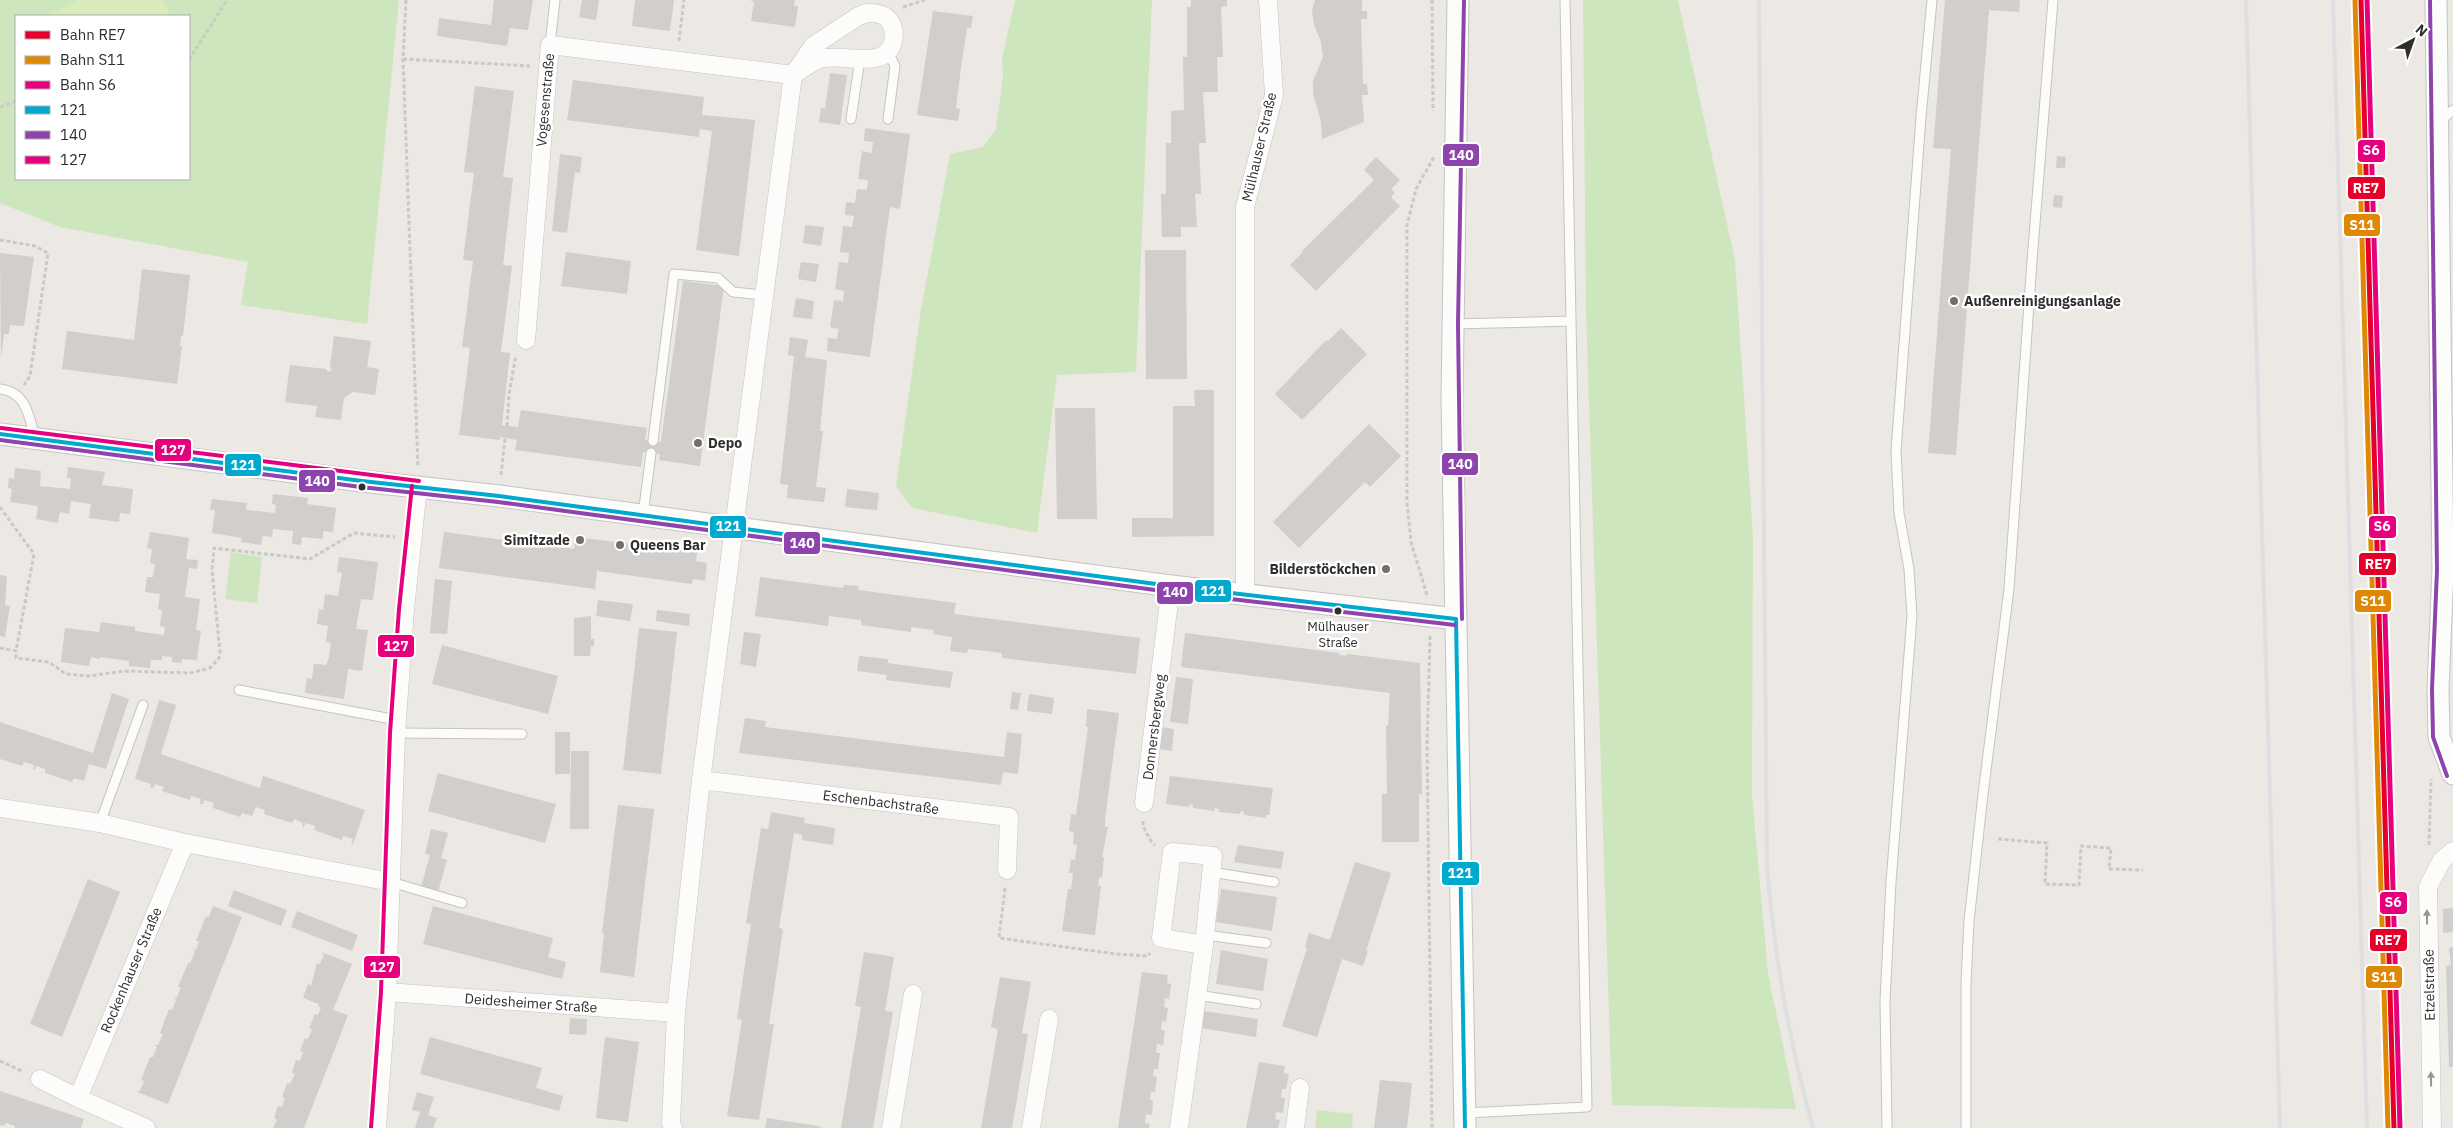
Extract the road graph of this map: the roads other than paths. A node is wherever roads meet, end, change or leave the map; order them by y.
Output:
1 (555, 0) edge
2 (1268, 0) edge
3 (1458, 0) edge
4 (1565, 0) edge
5 (1932, 0) edge
6 (2053, 0) edge
7 (2436, 0) edge
8 (550, 45) junction
9 (888, 52) junction
10 (860, 58) junction
11 (793, 75) junction
12 (2453, 110) edge
13 (851, 119) dead end
14 (888, 119) dead end
15 (2437, 124) junction
16 (764, 295) junction
17 (1571, 321) junction
18 (1452, 324) junction
19 (526, 340) road end
20 (2446, 362) edge
21 (0, 389) edge
22 (0, 434) edge
23 (35, 438) junction
24 (653, 442) dead end
25 (652, 453) dead end
26 (418, 487) junction
27 (643, 516) junction
28 (733, 527) junction
29 (2448, 570) edge
30 (1171, 586) junction
31 (1245, 594) junction
32 (1456, 619) junction
33 (239, 690) dead end
34 (143, 705) dead end
35 (397, 726) junction
36 (522, 734) dead end
37 (2453, 774) edge
38 (701, 780) junction
39 (1144, 802) road end
40 (0, 808) edge
41 (100, 823) junction
42 (185, 843) junction
43 (2453, 851) edge
44 (1007, 870) road end
45 (1211, 872) junction
46 (391, 882) junction
47 (1274, 882) dead end
48 (462, 903) dead end
49 (1205, 940) junction
50 (1266, 944) dead end
51 (387, 992) junction
52 (913, 994) dead end
53 (1197, 995) junction
54 (1256, 1004) dead end
55 (676, 1013) junction
56 (1049, 1019) dead end
57 (40, 1079) road end
58 (1300, 1088) dead end
59 (78, 1098) junction
60 (1465, 1121) edge
61 (146, 1128) edge
62 (377, 1128) edge
63 (674, 1128) edge
64 (891, 1128) edge
65 (1032, 1128) edge
66 (1179, 1128) edge
67 (1294, 1128) edge
68 (1887, 1128) edge
69 (1966, 1128) edge
70 (2432, 1128) edge

1 - 8 lane
2 - 31 street, Mülhauser Straße
3 - 18 street
4 - 17 lane
5 - 68 lane
6 - 69 lane
7 - 15 street
8 - 11 street, Vogesenstraße
8 - 19 street, Vogesenstraße
9 - 10 street
9 - 11 street
9 - 14 lane
10 - 11 street
10 - 13 lane
11 - 16 street
12 - 15 lane
15 - 20 street
16 - 24 lane
16 - 28 street
17 - 18 lane
17 - 60 lane
18 - 32 street
20 - 29 street
21 - 23 lane
22 - 23 street
23 - 26 street
25 - 27 lane
26 - 27 street
26 - 35 street
27 - 28 street
28 - 30 street
28 - 38 street
29 - 37 street
30 - 31 street
30 - 39 street, Donnersbergweg
31 - 32 street
32 - 60 street
33 - 35 lane
34 - 41 lane
35 - 36 lane
35 - 46 street
38 - 44 street, Eschenbachstraße
38 - 55 street
40 - 41 street
41 - 42 street
42 - 46 street
42 - 59 street, Rockenhauser Straße
70 -> 43 street, Etzelstraße
45 - 47 lane
45 - 49 street
45 - 49 street
46 - 48 lane
46 - 51 street
49 - 50 lane
49 - 53 street
51 - 55 street, Deidesheimer Straße
51 - 62 street
52 - 64 street
53 - 54 lane
53 - 66 street
55 - 63 street
56 - 65 street
57 - 59 street
58 - 67 street
59 - 61 street

